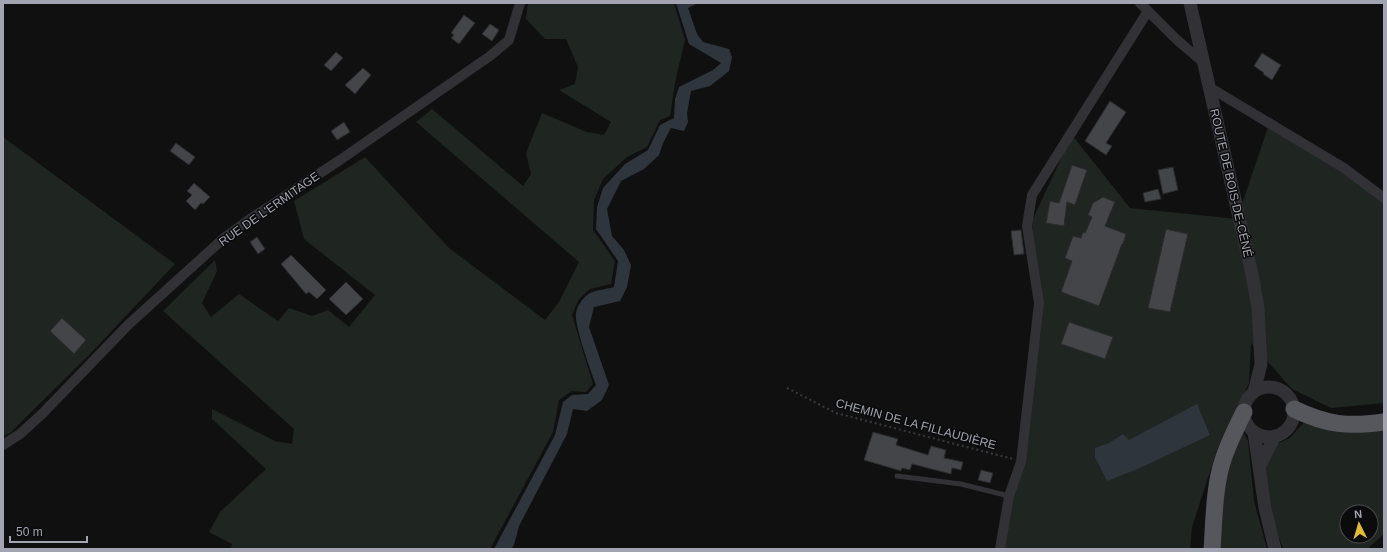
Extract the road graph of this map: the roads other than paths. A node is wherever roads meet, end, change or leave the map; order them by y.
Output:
1 (520, 3) edge
2 (1140, 3) edge
3 (1190, 3) edge
4 (1148, 11) junction
5 (1204, 63) junction
6 (1209, 87) junction
7 (1384, 198) edge
8 (1261, 364) junction
9 (1273, 387) junction
10 (1254, 392) junction
11 (1294, 409) junction
12 (1244, 412) junction
13 (1384, 422) edge
14 (1254, 432) junction
15 (1275, 436) junction
16 (3, 445) edge
17 (1259, 467) junction
18 (897, 476) dead end
19 (1009, 496) junction
20 (1000, 549) edge
21 (1212, 549) edge
22 (1275, 549) edge

1 - 16 street, RUE DE L'ERMITAGE
2 - 4 street
3 - 5 street, ROUTE DE BOIS-DE-CÉNÉ
4 - 5 street
4 - 19 street
5 - 6 street, ROUTE DE BOIS-DE-CÉNÉ
6 - 7 street
6 - 8 street, ROUTE DE BOIS-DE-CÉNÉ
8 - 9 street
8 - 10 street
9 - 10 street
9 - 11 street
10 - 12 street
11 - 13 highway
11 - 15 street
12 - 14 street
12 - 21 highway
14 - 15 street
14 - 17 street
15 - 17 street
17 - 22 street
18 - 19 lane
19 - 20 street

